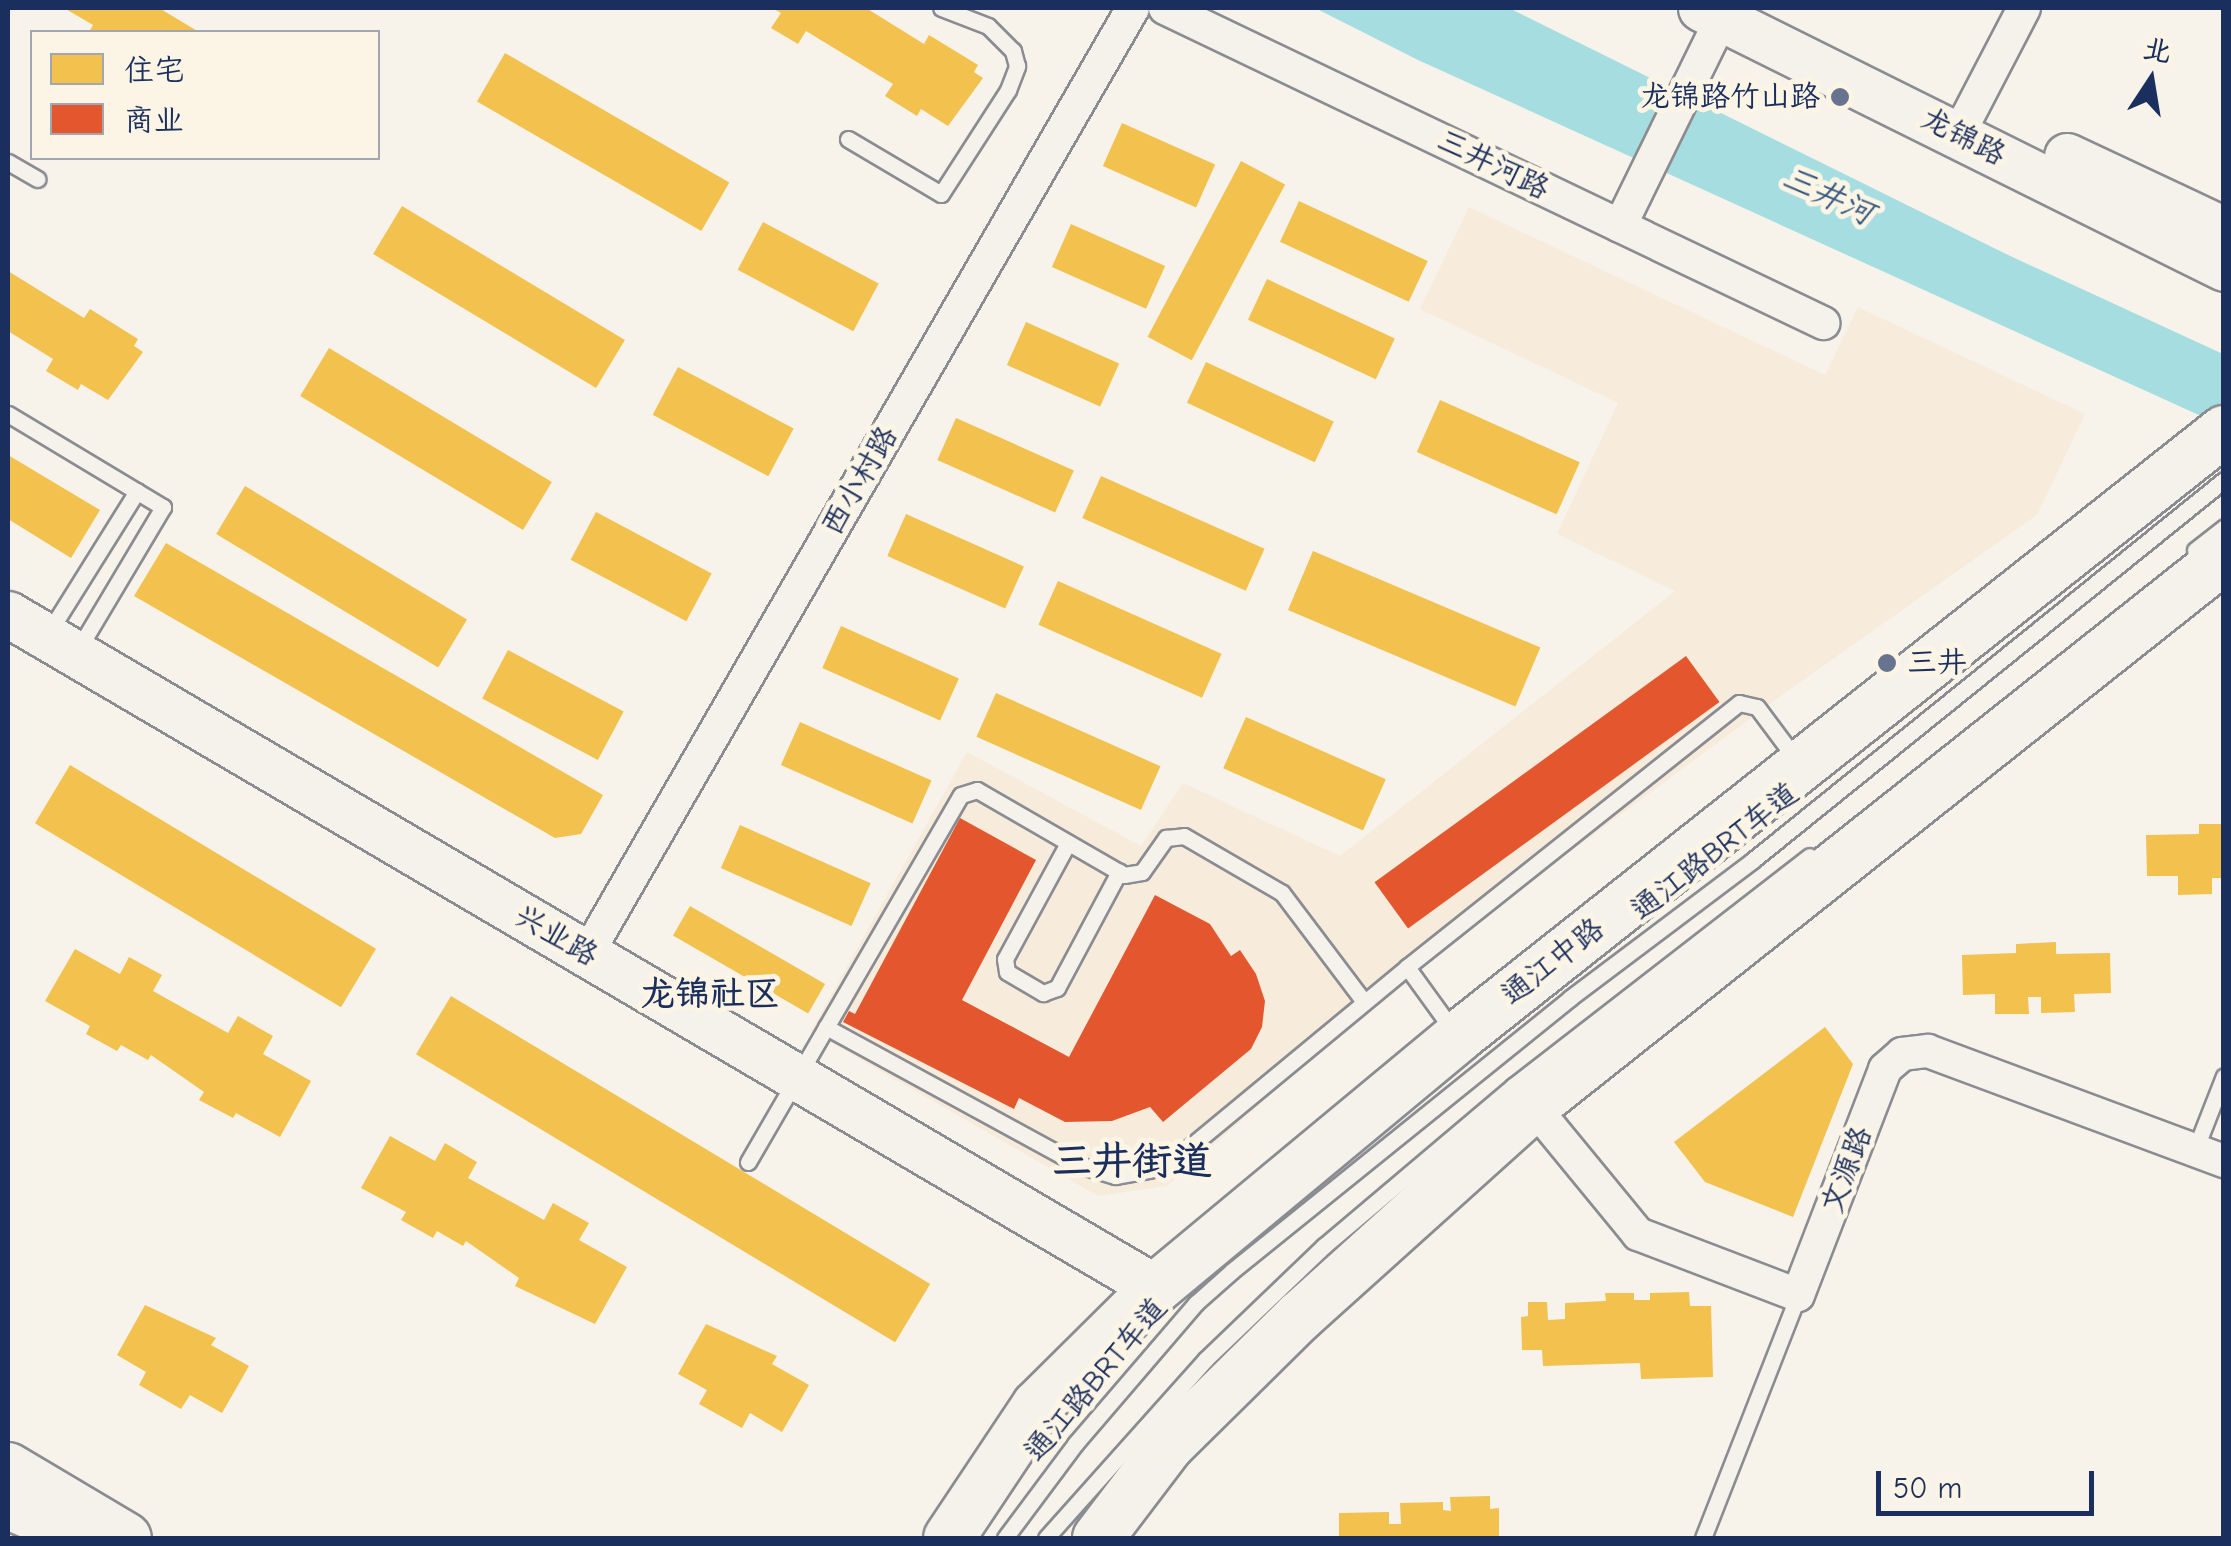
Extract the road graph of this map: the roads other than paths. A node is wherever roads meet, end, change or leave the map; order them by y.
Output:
1 (942, 8) edge
2 (1133, 8) edge
3 (1164, 8) edge
4 (2024, 8) edge
5 (1728, 11) edge
6 (1965, 122) junction
7 (848, 139) dead end
8 (8, 162) edge
9 (38, 179) dead end
10 (1620, 226) junction
11 (2224, 230) edge
12 (2224, 268) edge
13 (1822, 323) dead end
14 (8, 414) edge
15 (2220, 450) edge
16 (136, 491) junction
17 (2224, 527) edge
18 (2201, 561) edge
19 (8, 614) edge
20 (61, 646) junction
21 (1801, 766) junction
22 (1068, 843) junction
23 (1816, 850) dead end
24 (1119, 872) junction
25 (587, 954) junction
26 (1407, 967) junction
27 (1364, 1002) junction
28 (826, 1026) junction
29 (1458, 1037) junction
30 (2224, 1076) edge
31 (796, 1077) junction
32 (1533, 1106) junction
33 (2209, 1155) edge
34 (748, 1162) dead end
35 (1156, 1288) junction
36 (1798, 1295) junction
37 (8, 1468) edge
38 (8, 1500) edge
39 (96, 1538) edge
40 (126, 1538) edge
41 (950, 1538) edge
42 (1005, 1538) edge
43 (1046, 1538) edge
44 (1098, 1538) edge
45 (1703, 1538) edge

1 - 7 lane
2 - 25 street, 西小村路
3 - 10 street, 三井河路
4 - 6 street
5 - 6 street, 龙锦路
5 - 10 street
6 - 11 street, 龙锦路
6 - 12 street, 龙锦路
8 - 9 lane
10 - 13 street, 三井河路
14 - 16 lane
15 - 21 main road, 通江中路
15 - 42 lane, 通江路BRT车道
16 - 20 lane
16 - 20 lane
17 - 18 lane
18 - 32 main road
19 - 20 street, 兴业路
20 - 25 street, 兴业路
21 - 26 lane
21 - 29 main road, 通江中路
22 - 24 lane
22 - 24 lane
22 - 28 lane
23 - 43 lane, 通江路BRT车道
24 - 27 lane
25 - 31 street, 兴业路
26 - 27 lane
26 - 29 lane
27 - 28 lane
28 - 31 lane
29 - 35 main road, 通江中路
30 - 33 lane
31 - 34 lane
31 - 35 street, 兴业路
32 - 36 street
32 - 44 main road
33 - 36 street, 文源路
35 - 41 main road, 通江中路
36 - 45 lane
37 - 40 main road
38 - 39 highway

